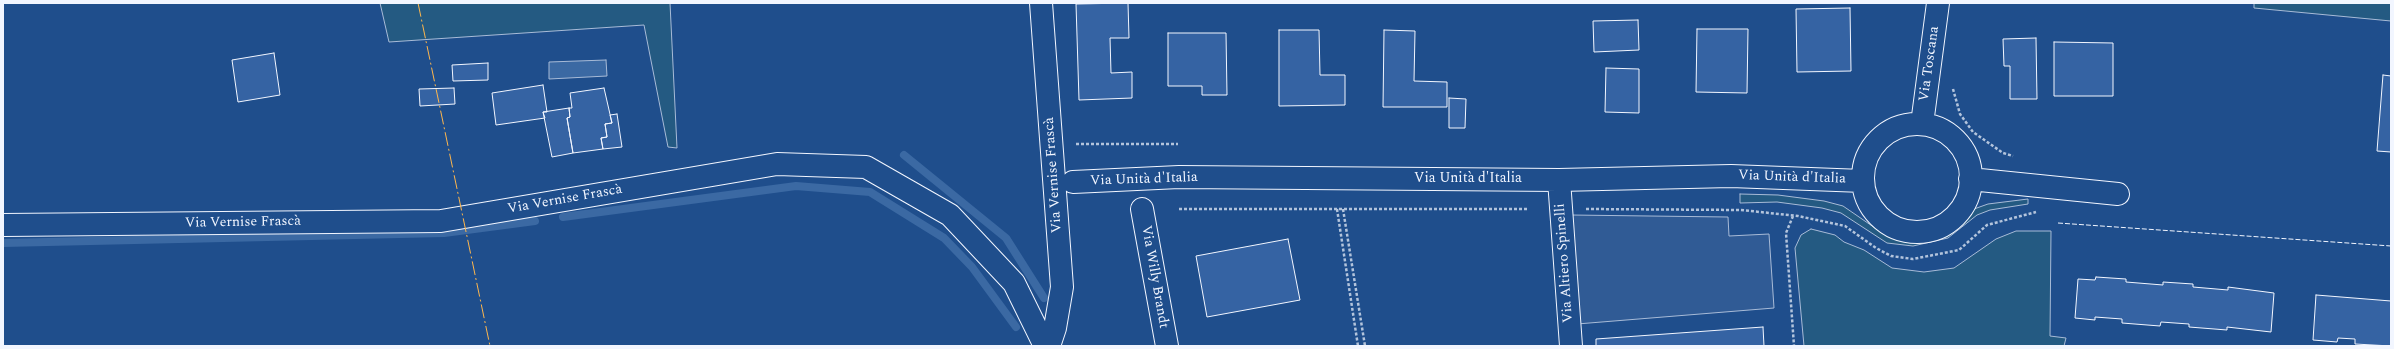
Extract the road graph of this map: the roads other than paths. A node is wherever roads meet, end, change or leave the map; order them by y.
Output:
1 (1041, 3) edge
2 (1938, 3) edge
3 (1922, 124) junction
4 (1970, 179) junction
5 (1559, 180) junction
6 (1863, 181) junction
7 (1074, 182) dead end
8 (2118, 194) dead end
9 (1142, 209) dead end
10 (3, 226) edge
11 (1045, 346) edge
12 (1049, 346) edge
13 (1166, 346) edge
14 (1571, 346) edge

1 - 12 street, Via Vernise Frascà
2 - 3 street, Via Toscana
3 - 4 street
3 - 6 street
4 - 6 street
4 - 8 street
5 - 6 street, Via Unità d'Italia
5 - 7 street, Via Unità d'Italia
5 - 14 street, Via Altiero Spinelli
9 - 13 street, Via Willy Brandt
10 - 11 street, Via Vernise Frascà

